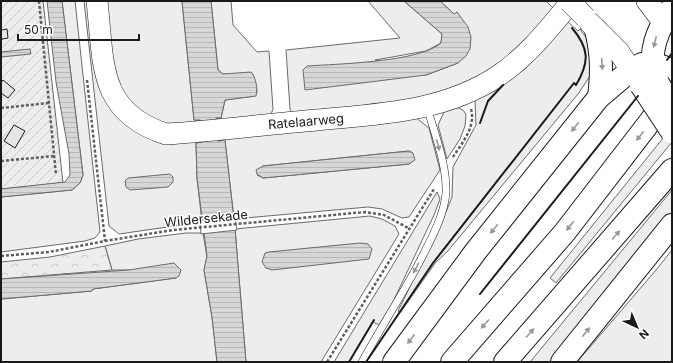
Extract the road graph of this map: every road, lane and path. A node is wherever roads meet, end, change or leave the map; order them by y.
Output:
1 (38, 1) edge
2 (97, 1) edge
3 (571, 1) edge
4 (647, 1) edge
5 (668, 15) edge
6 (591, 24) junction
7 (655, 75) edge
8 (87, 78) dead end
9 (599, 97) junction
10 (48, 103) junction
11 (427, 107) junction
12 (672, 107) edge
13 (1, 108) edge
14 (672, 132) edge
15 (54, 156) junction
16 (1, 161) edge
17 (672, 170) edge
18 (56, 175) dead end
19 (672, 226) edge
20 (105, 241) junction
21 (1, 256) edge
22 (327, 362) edge
23 (362, 362) edge
24 (394, 362) edge
25 (452, 362) edge
26 (505, 362) edge
27 (562, 362) edge

1 - 10 path
2 - 11 street, Ratelaarweg
3 - 6 street, bridge
3 - 11 street, Ratelaarweg
4 - 5 street
5 -> 7 main road
6 - 7 street
6 -> 9 main road
7 - 9 main road
7 - 12 main road, bridge
7 - 14 main road, bridge
7 -> 25 main road
8 - 20 path
9 -> 24 main road
10 - 13 path
10 - 15 path
11 -> 23 lane
15 - 16 path
15 - 18 path
26 -> 17 main road
27 -> 19 main road
20 - 21 path, Wildersekade
20 - 22 path, Wildersekade

